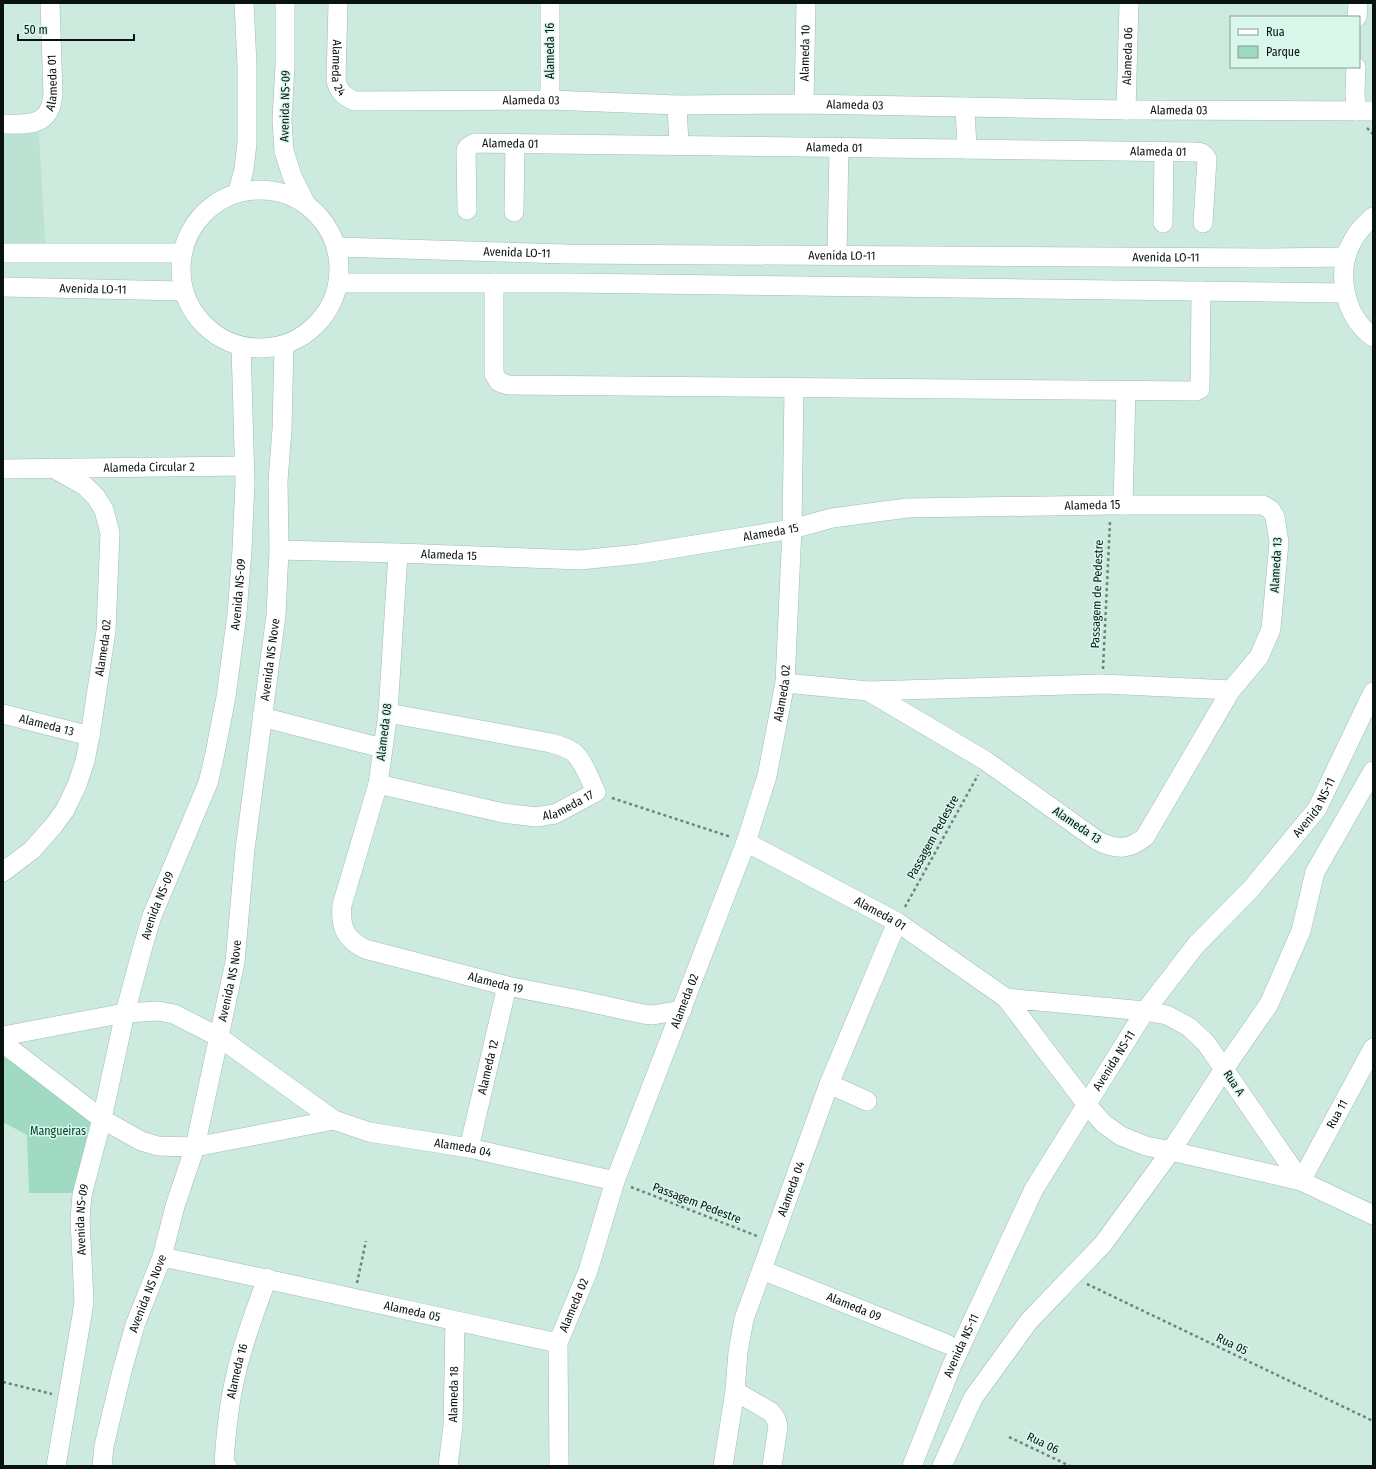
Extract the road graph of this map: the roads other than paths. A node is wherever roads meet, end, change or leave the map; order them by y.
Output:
1 (50, 3) edge
2 (244, 3) edge
3 (285, 3) edge
4 (338, 3) edge
5 (550, 3) edge
6 (806, 3) edge
7 (1129, 3) edge
8 (1358, 3) edge
9 (1357, 16) edge
10 (1356, 68) edge
11 (550, 100) junction
12 (354, 101) joint
13 (804, 104) junction
14 (677, 105) junction
15 (965, 107) junction
16 (1126, 110) junction
17 (1364, 111) edge
18 (3, 124) edge
19 (515, 144) junction
20 (679, 145) junction
21 (839, 147) junction
22 (967, 149) junction
23 (1164, 152) junction
24 (238, 192) junction
25 (306, 204) junction
26 (467, 210) dead end
27 (514, 212) dead end
28 (1373, 217) edge
29 (1163, 223) dead end
30 (1203, 223) dead end
31 (336, 247) junction
32 (3, 253) edge
33 (181, 253) junction
34 (837, 255) junction
35 (1346, 257) junction
36 (338, 283) junction
37 (494, 283) junction
38 (3, 287) edge
39 (183, 291) junction
40 (1202, 291) junction
41 (1345, 293) junction
42 (1373, 337) edge
43 (241, 346) junction
44 (284, 346) junction
45 (794, 388) junction
46 (1126, 391) junction
47 (245, 466) junction
48 (53, 468) junction
49 (3, 469) edge
50 (1117, 505) junction
51 (1263, 505) joint
52 (792, 530) junction
53 (279, 550) junction
54 (398, 553) junction
55 (785, 683) junction
56 (1231, 690) junction
57 (868, 691) junction
58 (1373, 692) edge
59 (388, 713) junction
60 (3, 714) edge
61 (262, 717) junction
62 (90, 736) junction
63 (382, 748) junction
64 (1373, 771) edge
65 (378, 784) junction
66 (746, 842) junction
67 (3, 872) edge
68 (342, 905) joint
69 (896, 922) junction
70 (507, 986) junction
71 (1006, 998) junction
72 (682, 1010) junction
73 (1145, 1011) junction
74 (125, 1013) junction
75 (3, 1036) edge
76 (220, 1037) junction
77 (3, 1043) edge
78 (1373, 1048) edge
79 (1224, 1069) junction
80 (829, 1084) junction
81 (867, 1101) dead end
82 (1087, 1105) junction
83 (102, 1119) junction
84 (334, 1120) junction
85 (195, 1147) junction
86 (469, 1148) junction
87 (1171, 1151) junction
88 (615, 1181) junction
89 (1301, 1181) junction
90 (1373, 1215) edge
91 (162, 1257) junction
92 (762, 1270) junction
93 (267, 1278) junction
94 (455, 1322) junction
95 (558, 1343) junction
96 (946, 1344) dead end
97 (735, 1391) junction
98 (56, 1466) edge
99 (102, 1466) edge
100 (227, 1466) edge
101 (448, 1466) edge
102 (559, 1466) edge
103 (723, 1466) edge
104 (772, 1466) edge
105 (912, 1466) edge
106 (942, 1466) edge

1 - 18 street, Alameda 01
2 - 24 street
3 - 25 street, Avenida NS-09
4 - 12 street, Alameda 24
5 - 11 street, Alameda 16
6 - 13 street, Alameda 10
7 - 16 street, Alameda 06
8 - 9 street
10 - 17 street
11 - 12 street, Alameda 03
11 - 14 street, Alameda 03
13 - 14 street, Alameda 03
13 - 15 street, Alameda 03
14 - 20 street
15 - 16 street, Alameda 03
15 - 22 street
16 - 17 street, Alameda 03
19 - 20 street, Alameda 01
19 - 26 street, Alameda 01
19 - 27 street
20 - 21 street, Alameda 01
21 - 22 street, Alameda 01
21 - 34 street
22 - 23 street, Alameda 01
23 - 29 street
23 - 30 street, Alameda 01
24 - 25 street
24 - 33 street
25 - 31 street
28 - 35 street
31 - 34 street, Avenida LO-11
31 - 36 street
32 - 33 street
33 - 39 street
34 - 35 street, Avenida LO-11
35 - 41 street
36 - 37 street
36 - 44 street
37 - 40 street
37 - 45 street
38 - 39 street, Avenida LO-11
39 - 43 street
40 - 41 street
40 - 46 street
41 - 42 street
43 - 44 street
43 - 47 street, Avenida NS-09
44 - 53 street, Avenida NS Nove
45 - 46 street
45 - 52 street, Alameda 02
46 - 50 street
47 - 48 street, Alameda Circular 2
47 - 74 street, Avenida NS-09
48 - 49 street
48 - 62 street, Alameda 02
50 - 51 street, Alameda 15
50 - 52 street, Alameda 15
51 - 56 street, Alameda 13
52 - 54 street, Alameda 15
52 - 55 street, Alameda 02
53 - 54 street, Alameda 15
53 - 61 street, Avenida NS Nove
54 - 59 street, Alameda 08
55 - 57 street, Alameda 13
55 - 66 street, Alameda 02
56 - 57 street, Alameda 13
56 - 57 street, Alameda 13
58 - 73 street, Avenida NS-11
59 - 63 street, Alameda 08
59 - 65 street, Alameda 17
60 - 62 street, Alameda 13
61 - 63 street
61 - 76 street, Avenida NS Nove
62 - 67 street, Alameda 02
63 - 65 street, Alameda 08
64 - 79 street
65 - 68 street, Alameda 08
66 - 69 street, Alameda 01
66 - 72 street, Alameda 02
68 - 70 street, Alameda 19
69 - 71 street, Alameda 01
69 - 80 street, Alameda 04
70 - 72 street, Alameda 19
70 - 86 street, Alameda 12
71 - 73 street, Rua A
71 - 82 street
72 - 88 street, Alameda 02
73 - 79 street, Rua A
73 - 82 street, Avenida NS-11
74 - 75 street
74 - 76 street
74 - 83 street, Avenida NS-09
76 - 84 street
76 - 85 street, Avenida NS Nove
77 - 83 street
78 - 89 street, Rua 11
79 - 87 street
79 - 89 street, Rua A
80 - 81 street
80 - 92 street, Alameda 04
82 - 87 street
82 - 105 street, Avenida NS-11
83 - 85 street
83 - 98 street, Avenida NS-09
84 - 85 street
84 - 86 street, Alameda 04
85 - 91 street, Avenida NS Nove
86 - 88 street, Alameda 04
87 - 89 street
87 - 106 street
88 - 95 street, Alameda 02
89 - 90 street
91 - 93 street, Alameda 05
91 - 99 street, Avenida NS Nove
92 - 96 street, Alameda 09
92 - 97 street, Alameda 04
93 - 94 street, Alameda 05
93 - 100 street, Alameda 16
94 - 95 street, Alameda 05
94 - 101 street, Alameda 18
95 - 102 street, Alameda 02
97 - 103 street, Alameda 04
97 - 104 street

